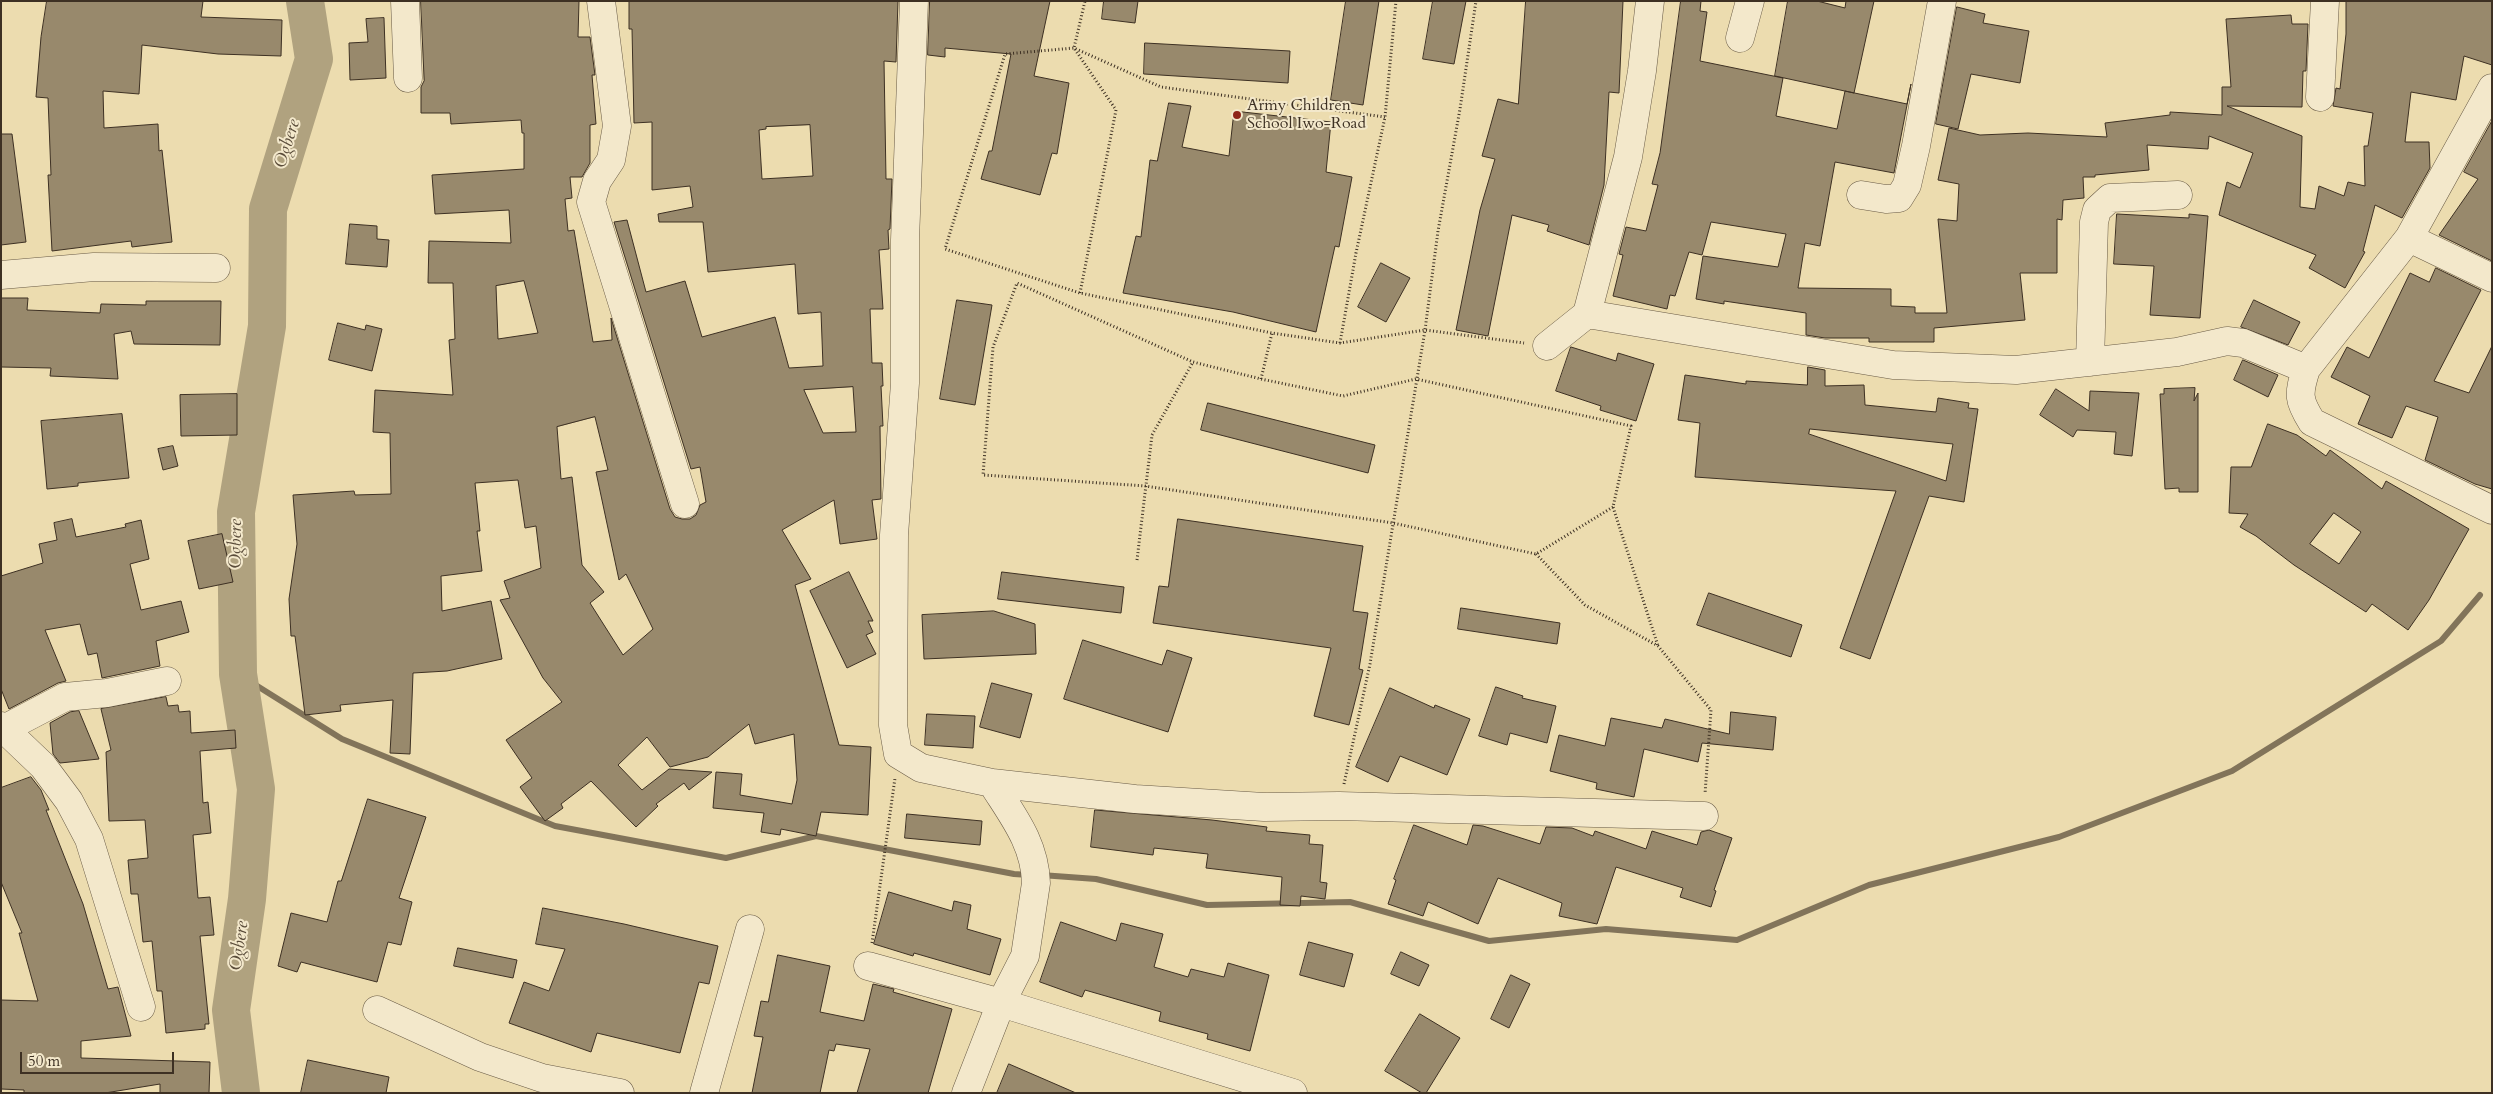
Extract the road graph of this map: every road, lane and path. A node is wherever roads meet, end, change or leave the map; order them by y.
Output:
1 (405, 1) edge
2 (602, 1) edge
3 (914, 1) edge
4 (1085, 1) edge
5 (1396, 1) edge
6 (1476, 1) edge
7 (1650, 1) edge
8 (1750, 1) edge
9 (1942, 1) edge
10 (2325, 1) edge
11 (1740, 38) dead end
12 (1074, 48) junction
13 (408, 78) dead end
14 (2492, 88) edge
15 (2320, 97) dead end
16 (1385, 117) junction
17 (1861, 195) dead end
18 (2178, 195) dead end
19 (2409, 238) junction
20 (216, 268) dead end
21 (1, 275) edge
22 (2492, 278) edge
23 (1080, 293) junction
24 (1587, 314) junction
25 (1425, 330) junction
26 (1272, 333) junction
27 (1340, 343) junction
28 (1547, 346) joint
29 (1193, 362) junction
30 (2090, 362) junction
31 (2306, 369) junction
32 (1260, 379) junction
33 (1416, 379) junction
34 (1145, 486) junction
35 (684, 504) dead end
36 (1613, 507) junction
37 (2492, 510) edge
38 (1393, 523) junction
39 (1536, 554) junction
40 (1137, 560) dead end
41 (1658, 646) junction
42 (167, 681) dead end
43 (3, 727) edge
44 (898, 754) junction
45 (992, 782) junction
46 (1339, 806) junction
47 (1704, 816) joint
48 (750, 929) dead end
49 (868, 966) joint
50 (1001, 1003) junction
51 (140, 1007) dead end
52 (377, 1010) dead end
53 (540, 1085) edge
54 (620, 1093) edge
55 (704, 1093) edge
56 (966, 1093) edge
57 (1293, 1093) edge

1 - 13 street
2 - 35 street
3 - 44 street
4 - 12 path
5 - 16 path
6 - 25 path
7 - 24 street
8 - 11 street
9 - 17 street
10 - 15 street
12 - 16 path
12 - 23 path
12 - 23 path
14 - 19 street
16 - 27 path
18 - 30 street
19 - 22 street
19 - 31 street
20 - 21 street
23 - 26 path
24 - 28 street
24 - 30 street
25 - 27 path
25 - 28 path
25 - 33 path
26 - 27 path
26 - 32 path
29 - 32 path
29 - 34 path
29 - 34 path
30 - 31 street
31 - 37 street
32 - 33 path
33 - 36 path
33 - 38 path
34 - 38 path
34 - 40 path
36 - 39 path
36 - 41 path
38 - 39 path
38 - 46 path
39 - 41 path
41 - 47 path
42 - 43 street
43 - 51 street
44 - 45 street
44 - 49 path
45 - 46 street
45 - 50 street
46 - 47 street
48 - 55 street
49 - 50 street
50 - 56 street
50 - 57 street
52 - 53 street
53 - 54 street

